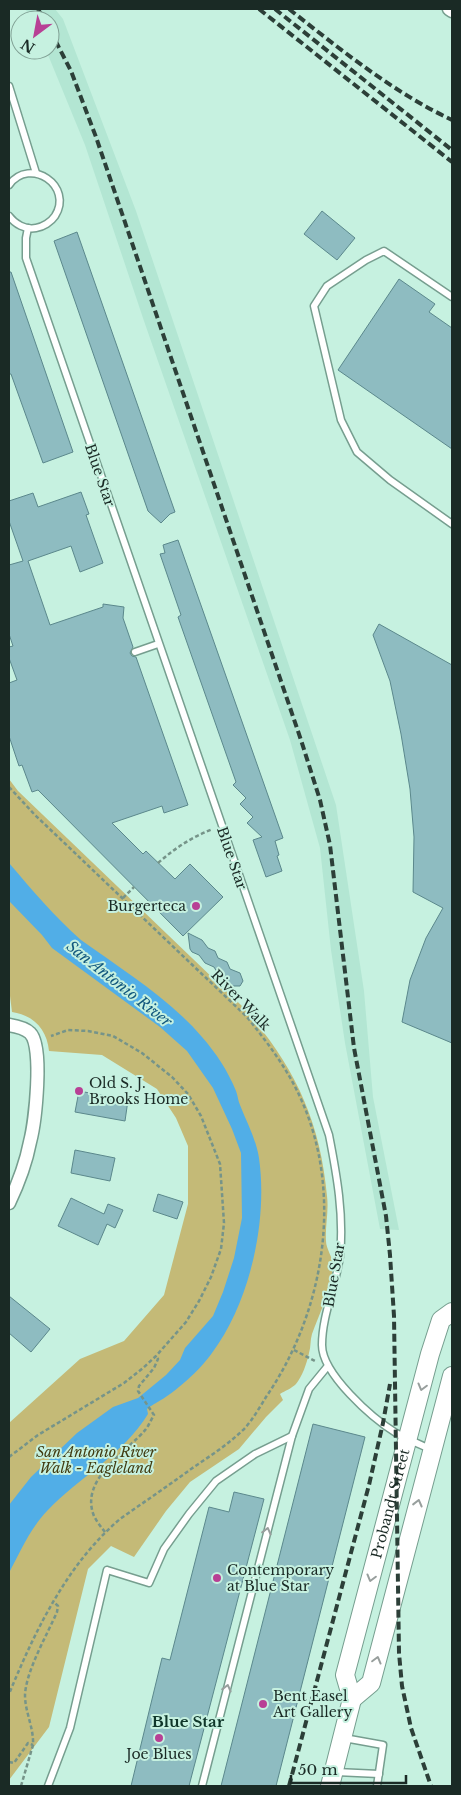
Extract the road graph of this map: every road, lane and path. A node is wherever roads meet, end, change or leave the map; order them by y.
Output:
1 (9, 86) edge
2 (36, 173) junction
3 (9, 185) edge
4 (9, 216) edge
5 (28, 228) junction
6 (452, 297) edge
7 (452, 524) edge
8 (158, 644) junction
9 (135, 652) dead end
10 (9, 787) edge
11 (221, 825) junction
12 (158, 863) dead end
13 (134, 887) dead end
14 (123, 898) junction
15 (9, 1025) edge
16 (51, 1036) dead end
17 (9, 1203) edge
18 (452, 1312) edge
19 (294, 1350) junction
20 (430, 1354) junction
21 (156, 1356) junction
22 (328, 1367) junction
23 (452, 1375) edge
24 (292, 1436) junction
25 (408, 1439) junction
26 (431, 1450) junction
27 (9, 1457) edge
28 (104, 1532) junction
29 (54, 1602) junction
30 (9, 1694) edge
31 (352, 1699) junction
32 (342, 1738) junction
33 (33, 1745) junction
34 (9, 1762) edge
35 (379, 1774) junction
36 (333, 1781) edge
37 (21, 1786) edge
38 (48, 1786) edge
39 (202, 1786) edge
40 (377, 1786) edge
41 (382, 1786) edge

1 - 2 lane
2 - 3 lane
2 - 5 lane
4 - 5 lane
5 - 8 lane, Blue Star
6 - 7 lane
8 - 9 lane
8 - 11 lane, Blue Star
10 - 14 path, River Walk
11 - 12 path
11 - 22 lane, Blue Star
13 - 14 path
14 - 19 path, River Walk
15 - 17 street
16 - 21 path
18 - 20 main road, Probandt Street
19 - 22 path
19 - 28 path, River Walk
20 - 23 main road
20 -> 25 main road, Probandt Street
21 - 27 path
21 - 28 path
22 - 24 lane
22 - 25 lane, Blue Star
23 - 26 main road, Probandt Street
24 - 38 lane
39 -> 24 lane
25 - 26 lane, Blue Star
25 -> 31 main road, Probandt Street
31 -> 26 main road, Probandt Street
28 - 29 path, River Walk
29 - 30 path, River Walk
29 - 33 path, River Walk
31 - 32 main road
32 - 35 lane
32 - 36 main road
33 - 34 path
33 - 37 path, River Walk
35 - 36 lane
35 - 40 lane
35 - 41 lane

